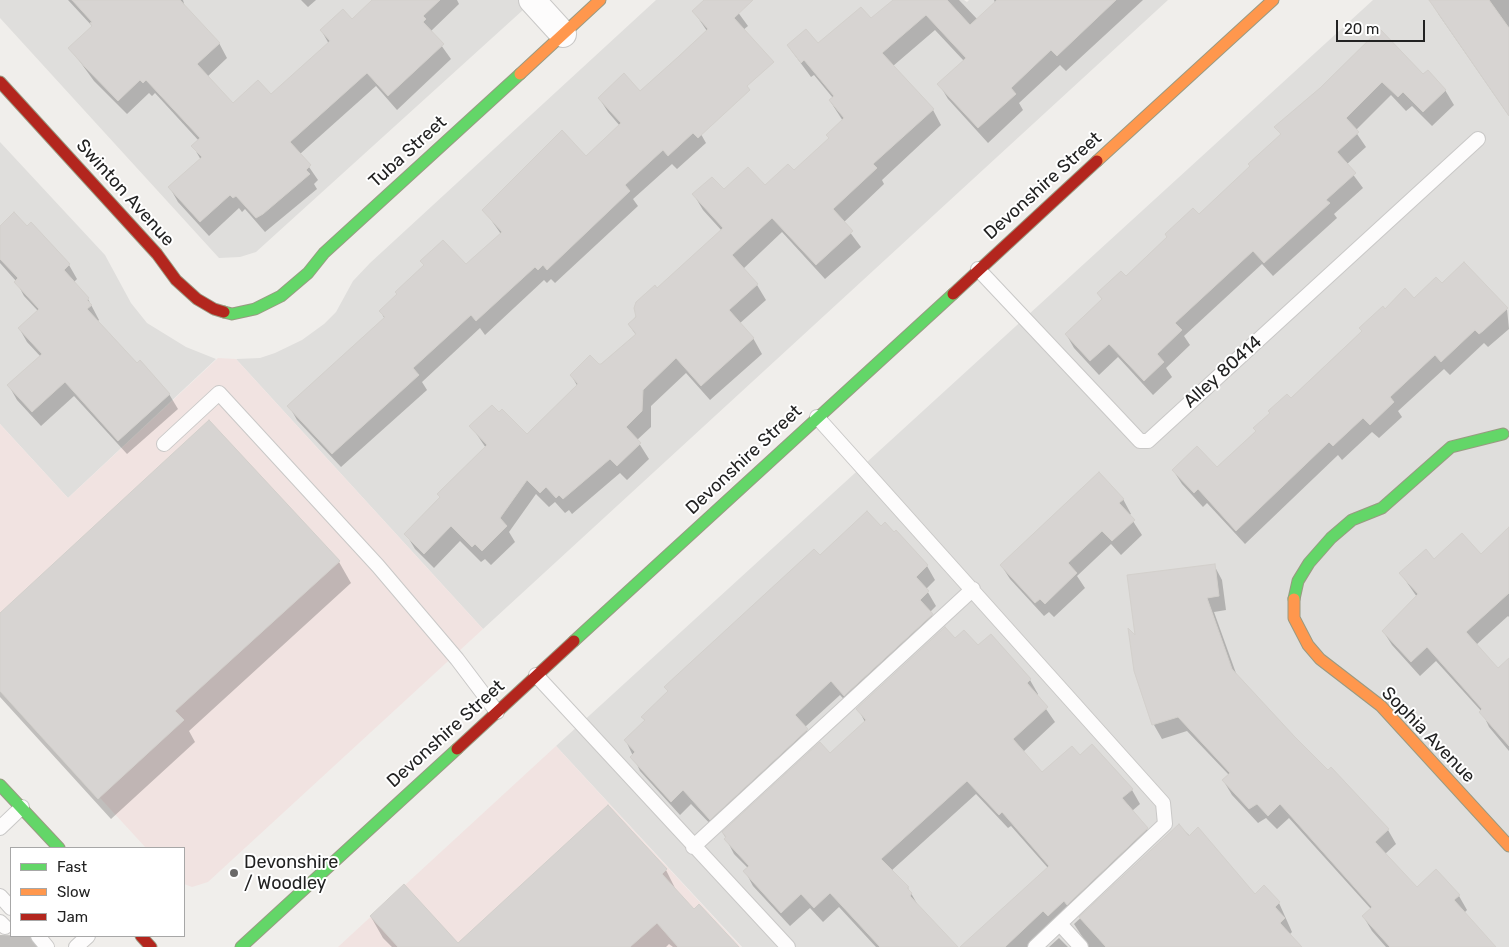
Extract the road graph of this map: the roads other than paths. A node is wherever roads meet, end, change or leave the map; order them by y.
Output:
1 (532, 0) edge
2 (600, 0) edge
3 (1273, 0) edge
4 (563, 34) junction
5 (0, 82) edge
6 (1478, 139) dead end
7 (978, 269) junction
8 (232, 314) joint
9 (817, 417) junction
10 (1503, 434) dead end
11 (164, 444) dead end
12 (972, 589) junction
13 (536, 675) junction
14 (497, 712) junction
15 (0, 784) edge
16 (22, 807) junction
17 (0, 828) edge
18 (1509, 846) edge
19 (59, 847) edge
20 (694, 847) junction
21 (0, 896) edge
22 (10, 907) edge
23 (1060, 924) junction
24 (39, 937) edge
25 (87, 937) edge
26 (142, 937) edge
27 (48, 947) edge
28 (76, 947) edge
29 (151, 947) edge
30 (241, 947) edge
31 (788, 947) edge
32 (1035, 947) edge
33 (1081, 947) edge

1 - 4 street
2 - 4 main road, Tuba Street
3 - 7 main road, Devonshire Street
4 - 8 main road, Tuba Street
5 - 8 main road, Swinton Avenue
6 - 7 lane, Alley 80414
7 - 9 main road, Devonshire Street
9 - 12 lane
9 - 13 main road, Devonshire Street
10 - 18 main road, Sophia Avenue
11 - 14 lane
12 - 20 lane
12 - 23 lane
13 - 14 main road, Devonshire Street
13 - 20 lane
14 - 30 main road, Devonshire Street
15 - 16 main road
16 - 17 lane
16 - 19 main road
20 - 31 lane
21 - 22 lane
23 - 32 lane
23 - 33 lane
24 - 27 lane
25 - 28 lane
26 - 29 main road

